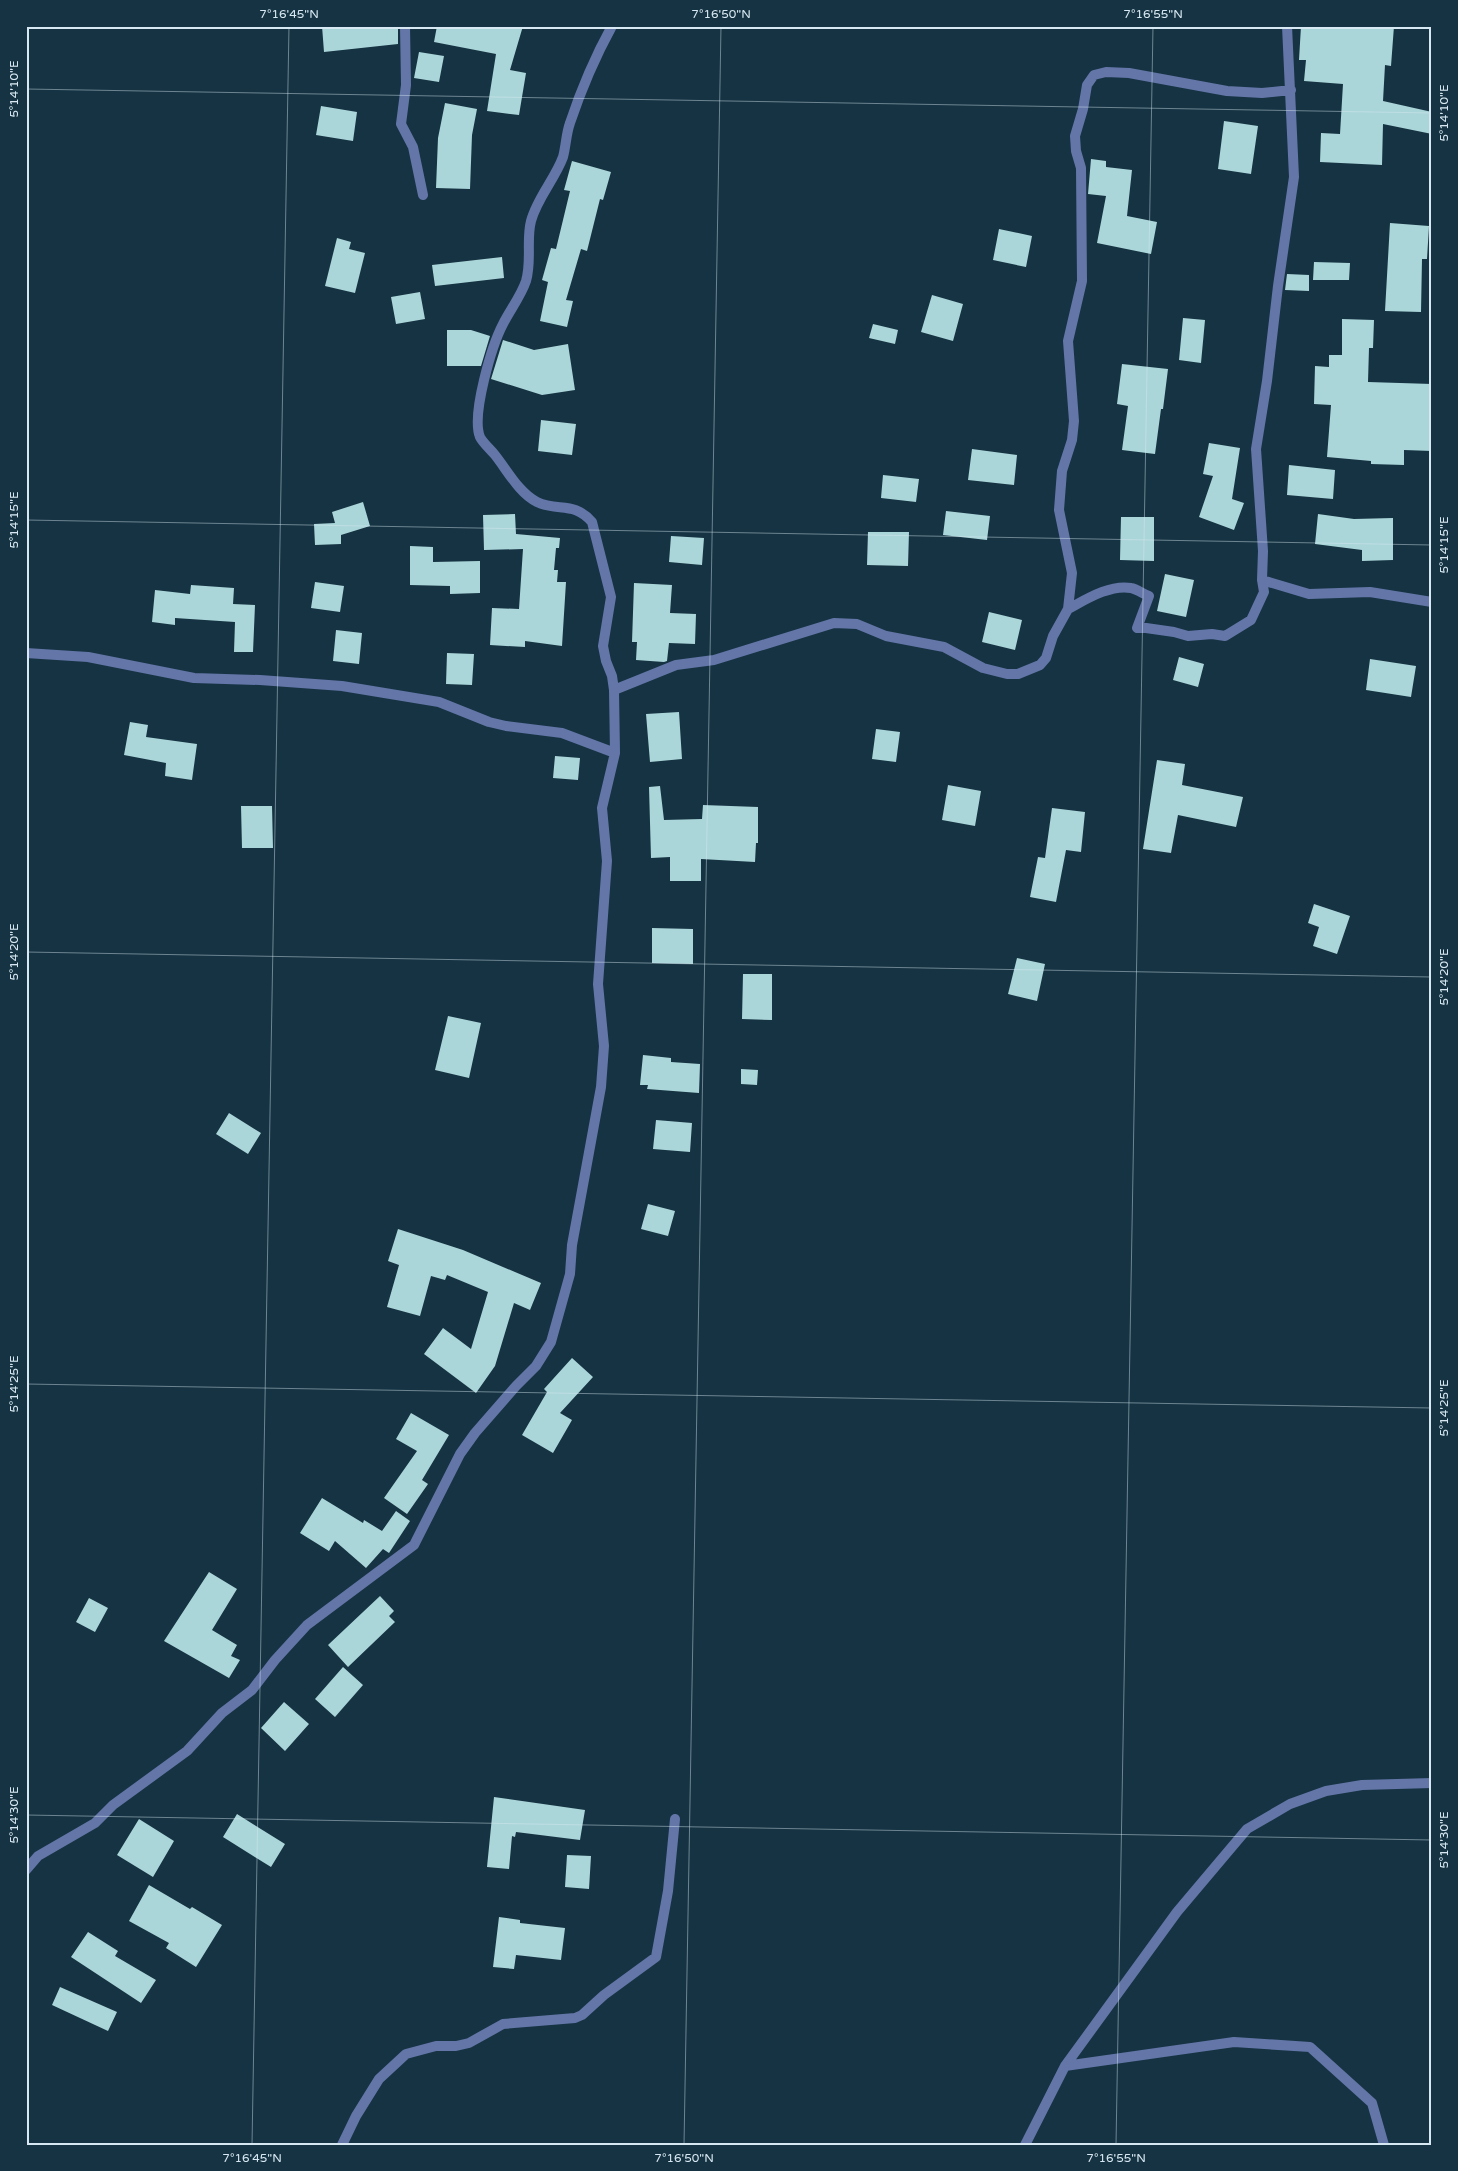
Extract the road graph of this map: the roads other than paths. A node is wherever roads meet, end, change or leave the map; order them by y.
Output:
1 (405, 26) edge
2 (612, 26) edge
3 (1287, 26) edge
4 (1291, 90) junction
5 (423, 194) dead end
6 (1262, 580) junction
7 (1432, 602) edge
8 (1068, 609) junction
9 (26, 653) edge
10 (614, 690) junction
11 (615, 753) junction
12 (1432, 1783) edge
13 (674, 1819) dead end
14 (26, 1870) edge
15 (1065, 2066) junction
16 (342, 2145) edge
17 (1025, 2145) edge
18 (1384, 2145) edge

1 - 5 street
2 - 10 street
3 - 4 street
4 - 6 street
4 - 8 street
6 - 7 street
6 - 8 street
8 - 10 street
9 - 11 street
10 - 11 street
11 - 14 street
12 - 15 street
13 - 16 street
15 - 17 street
15 - 18 street

